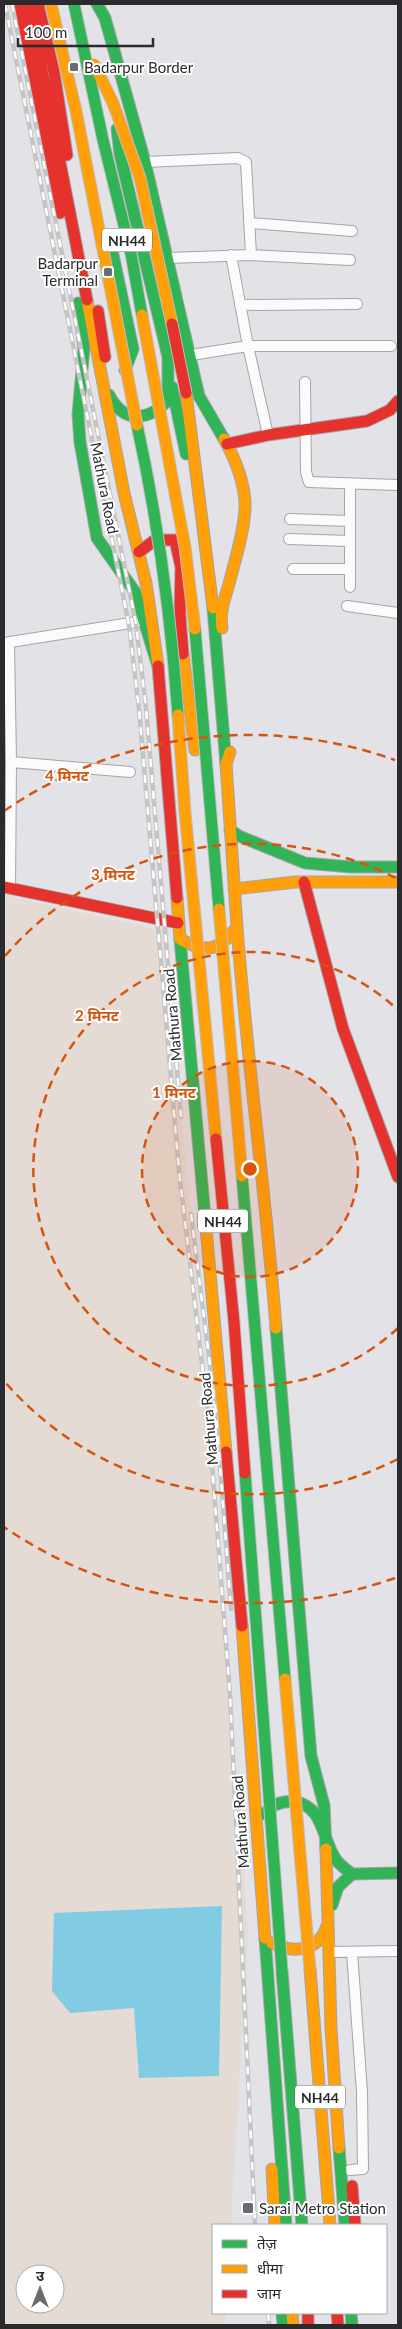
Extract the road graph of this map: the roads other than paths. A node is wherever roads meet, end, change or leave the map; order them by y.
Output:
1 (19, 4) edge
2 (29, 4) edge
3 (38, 4) edge
4 (52, 4) edge
5 (60, 4) edge
6 (74, 4) edge
7 (97, 4) edge
8 (79, 33) junction
9 (115, 54) junction
10 (145, 162) junction
11 (250, 223) junction
12 (352, 231) dead end
13 (231, 255) junction
14 (251, 255) junction
15 (169, 258) junction
16 (350, 260) dead end
17 (357, 304) dead end
18 (240, 305) junction
19 (248, 346) junction
20 (391, 346) dead end
21 (191, 355) junction
22 (106, 362) junction
23 (124, 375) junction
24 (170, 377) junction
25 (306, 382) dead end
26 (398, 401) edge
27 (148, 416) junction
28 (307, 430) junction
29 (268, 435) junction
30 (227, 444) junction
31 (350, 485) junction
32 (398, 485) edge
33 (290, 519) dead end
34 (350, 521) junction
35 (289, 539) dead end
36 (350, 541) junction
37 (204, 542) junction
38 (139, 552) junction
39 (350, 569) junction
40 (293, 570) dead end
41 (350, 587) dead end
42 (347, 606) dead end
43 (398, 613) edge
44 (143, 621) junction
45 (6, 643) edge
46 (158, 665) junction
47 (195, 750) junction
48 (225, 751) junction
49 (166, 761) junction
50 (11, 762) junction
51 (226, 764) junction
52 (130, 772) dead end
53 (230, 830) junction
54 (398, 867) edge
55 (304, 882) junction
56 (398, 882) edge
57 (7, 888) edge
58 (234, 889) junction
59 (178, 923) junction
60 (237, 927) junction
61 (180, 939) junction
62 (398, 1176) edge
63 (256, 1830) junction
64 (326, 1835) junction
65 (398, 1873) edge
66 (352, 1874) junction
67 (329, 1916) junction
68 (262, 1922) junction
69 (398, 1951) edge
70 (330, 1952) junction
71 (352, 1952) junction
72 (265, 1958) junction
73 (330, 1983) junction
74 (350, 2170) junction
75 (276, 2224) edge
76 (286, 2224) edge
77 (302, 2224) edge
78 (330, 2224) edge
79 (345, 2224) edge
80 (355, 2224) edge

1 - 44 main road, Mathura Road
2 - 38 main road
3 - 22 main road
4 - 77 main road, Mathura Road / NH44, bridge
5 - 23 main road
6 - 8 main road, NH44, bridge
7 - 9 main road
8 - 37 main road, bridge
8 - 78 main road, NH44, bridge
9 - 10 main road
9 - 24 main road
10 - 11 street
10 - 15 main road
11 - 12 street
11 - 14 street
13 - 14 street
13 - 15 street
13 - 18 street
14 - 16 street
15 - 21 main road
17 - 18 street
18 - 19 street
19 - 20 street
19 - 21 street
19 - 29 street
21 - 30 main road
22 - 23 main road
22 - 27 main road
23 - 27 main road
24 - 27 main road
24 - 37 main road
25 - 28 street
26 - 28 main road
28 - 29 main road
28 - 31 street
29 - 30 main road
30 - 51 main road
31 - 32 street
31 - 34 street
33 - 34 street
34 - 36 street
35 - 36 street
36 - 39 street
37 - 48 main road
38 - 46 main road
38 - 47 main road
39 - 40 street
39 - 41 street
42 - 43 street
44 - 45 street
44 - 46 main road, Mathura Road
45 - 50 street
46 - 49 main road, Mathura Road
47 - 48 main road
47 - 49 main road
48 - 51 main road
49 - 59 main road, Mathura Road
50 - 52 street
50 - 57 street
51 - 53 main road
53 - 54 main road
53 - 58 main road
55 - 56 main road
55 - 58 main road
55 - 62 main road
57 - 59 main road
58 - 60 main road
59 - 61 main road, Mathura Road
60 - 61 main road
60 - 64 main road
61 - 63 main road, Mathura Road
63 - 64 main road
63 - 68 main road, Mathura Road
64 - 66 main road
64 - 67 main road
65 - 66 main road
66 - 67 main road
67 - 68 main road
67 - 70 main road
68 - 72 main road, Mathura Road
69 - 71 street
70 - 71 street
70 - 73 main road
71 - 74 street
72 - 75 main road
72 - 76 main road, Mathura Road
73 - 74 main road
73 - 79 main road
74 - 80 main road

